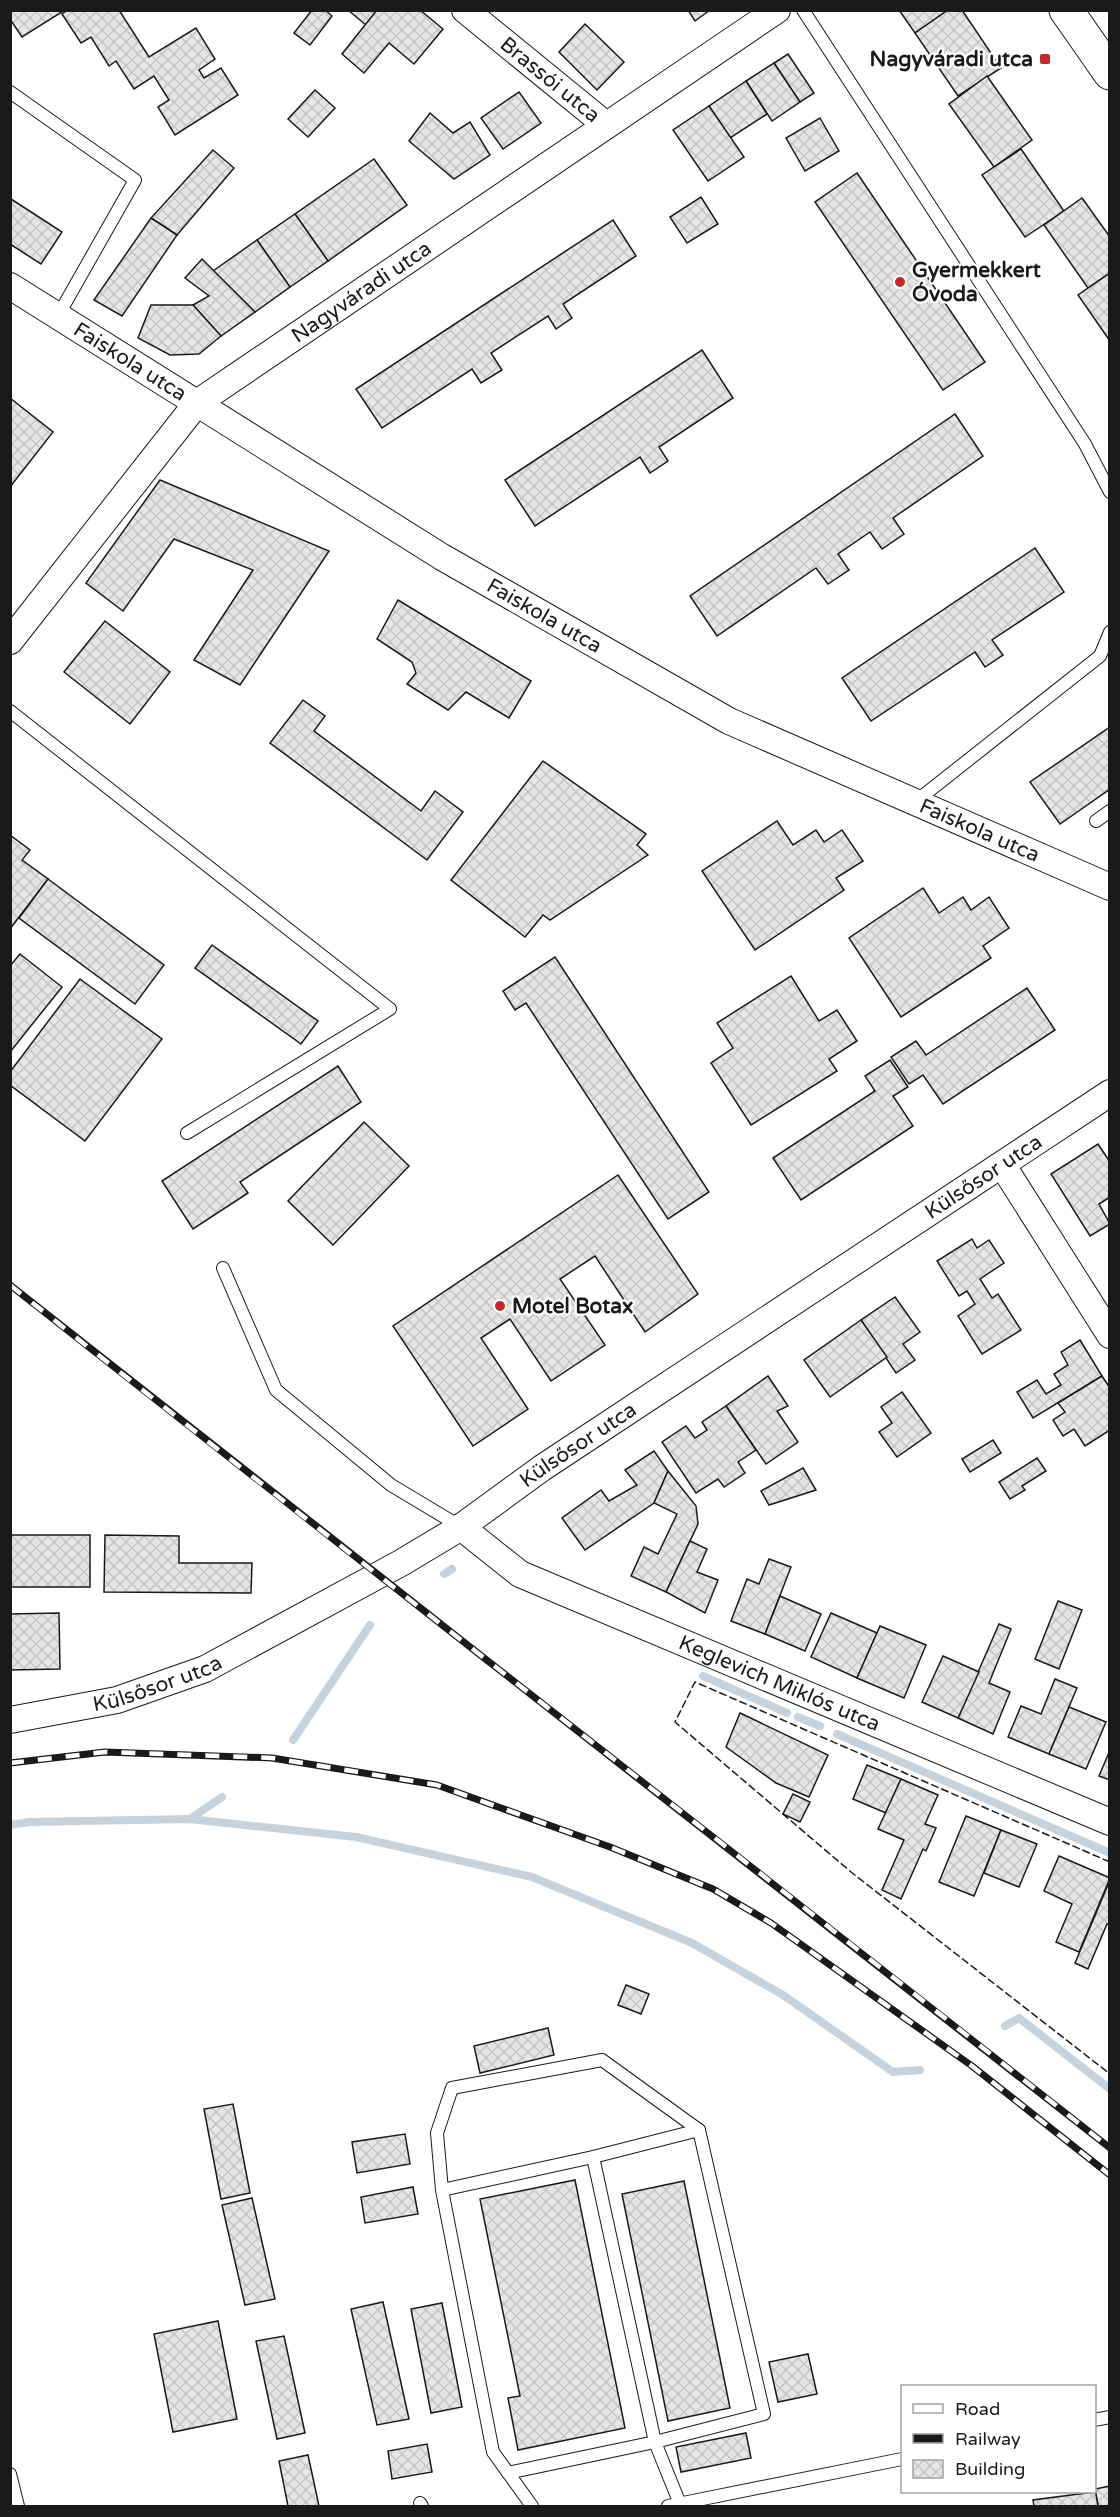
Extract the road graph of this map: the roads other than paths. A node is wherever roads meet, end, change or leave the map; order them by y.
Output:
1 (465, 10) edge
2 (777, 10) edge
3 (803, 10) edge
4 (1066, 10) edge
5 (1110, 73) edge
6 (10, 92) edge
7 (606, 125) junction
8 (10, 286) edge
9 (59, 314) junction
10 (197, 403) junction
11 (1110, 492) edge
12 (1110, 632) edge
13 (10, 641) edge
14 (1105, 653) edge
15 (10, 711) edge
16 (915, 802) junction
17 (1110, 811) edge
18 (1096, 821) dead end
19 (1110, 887) edge
20 (1110, 1093) edge
21 (187, 1133) dead end
22 (1003, 1166) junction
23 (223, 1268) dead end
24 (1110, 1335) edge
25 (461, 1527) junction
26 (10, 1720) edge
27 (1110, 1822) edge
28 (699, 2130) junction
29 (593, 2157) junction
30 (442, 2190) junction
31 (655, 2442) junction
32 (901, 2459) edge
33 (508, 2473) junction
34 (10, 2474) edge
35 (674, 2505) edge
36 (18, 2506) edge
37 (532, 2506) edge

1 - 7 street, Brassói utca
2 - 7 street, Nagyváradi utca
3 - 11 lane
4 - 5 main road
6 - 9 lane
7 - 10 street, Nagyváradi utca
8 - 9 street, Faiskola utca
9 - 10 street, Faiskola utca
10 - 13 street, Nagyváradi utca
10 - 16 street, Faiskola utca
12 - 14 lane
14 - 16 lane
15 - 21 lane
16 - 19 street, Faiskola utca
17 - 18 lane
20 - 22 street, Külsősor utca
22 - 24 street
22 - 25 street, Külsősor utca
23 - 25 lane
25 - 26 street, Külsősor utca
25 - 27 street, Keglevich Miklós utca
28 - 29 lane
28 - 30 lane
28 - 31 lane
29 - 30 lane
29 - 31 lane
30 - 33 lane
31 - 33 lane
31 - 35 lane
32 - 35 lane
33 - 37 lane
34 - 36 lane

